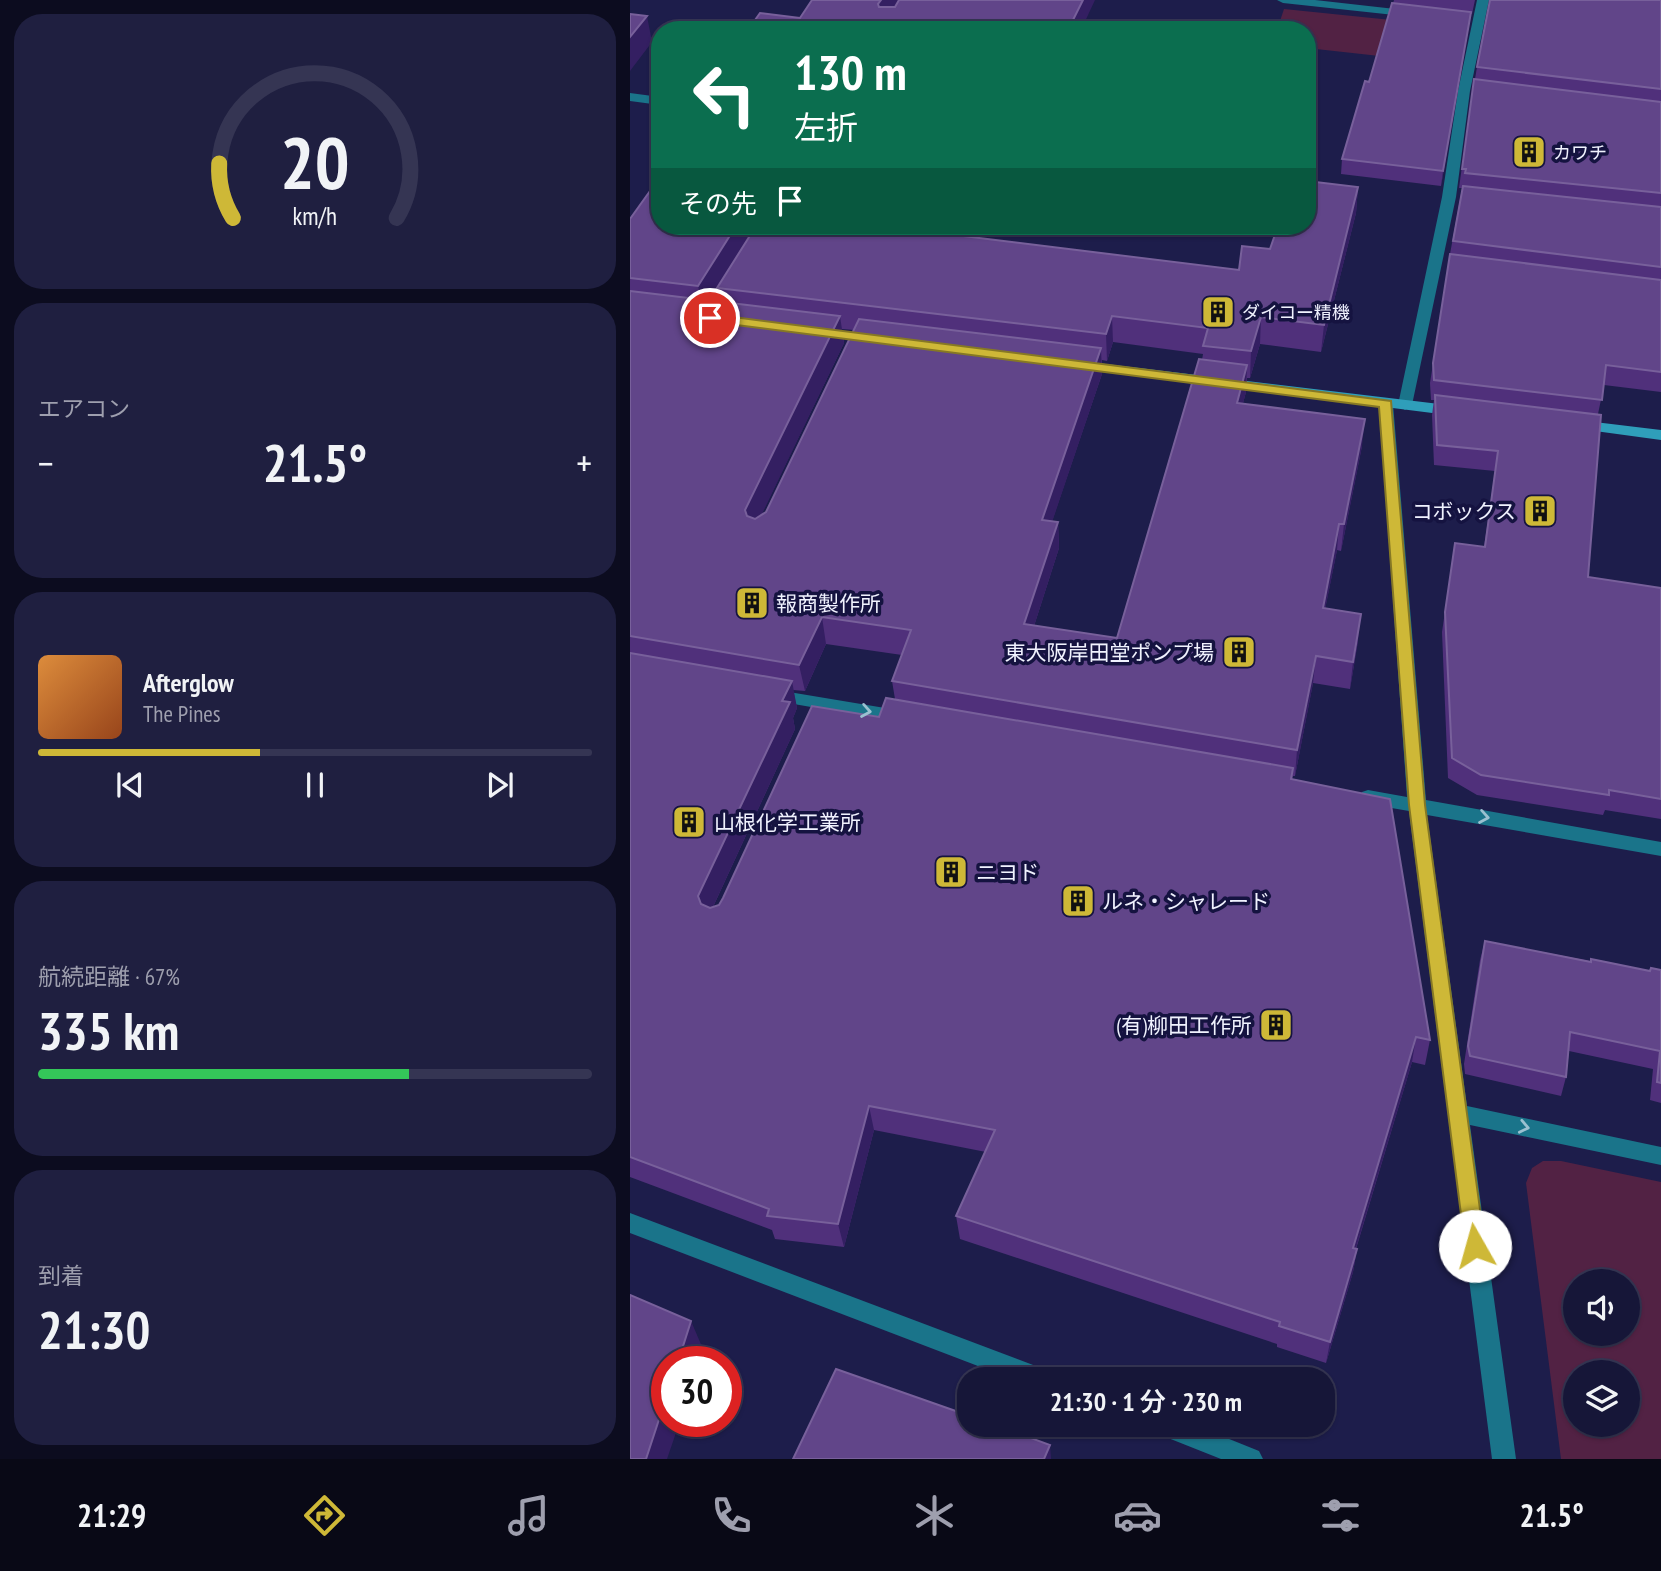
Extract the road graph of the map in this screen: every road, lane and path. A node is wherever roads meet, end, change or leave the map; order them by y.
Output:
1 (1283, 0) edge
2 (1483, 0) edge
3 (1428, 15) edge
4 (630, 97) edge
5 (651, 100) edge
6 (954, 235) edge
7 (950, 244) edge
8 (1060, 363) edge
9 (1386, 404) junction
10 (1405, 405) junction
11 (1472, 413) edge
12 (1567, 424) edge
13 (1661, 435) edge
14 (752, 691) edge
15 (915, 719) edge
16 (1349, 793) edge
17 (1417, 805) junction
18 (1661, 849) edge
19 (1458, 1113) junction
20 (1661, 1156) edge
21 (630, 1223) edge
22 (1009, 1367) edge
23 (1194, 1437) edge
24 (1251, 1459) edge
25 (1504, 1459) edge

1 - 3 street
2 - 10 street
4 - 5 street
6 - 7 street
8 - 9 street
9 - 10 street
9 - 17 street
10 - 11 street
12 - 13 street
14 -> 15 street
16 - 17 street
17 -> 18 street
17 - 19 street
19 -> 20 street
19 - 25 street
21 - 22 street
23 - 24 street

